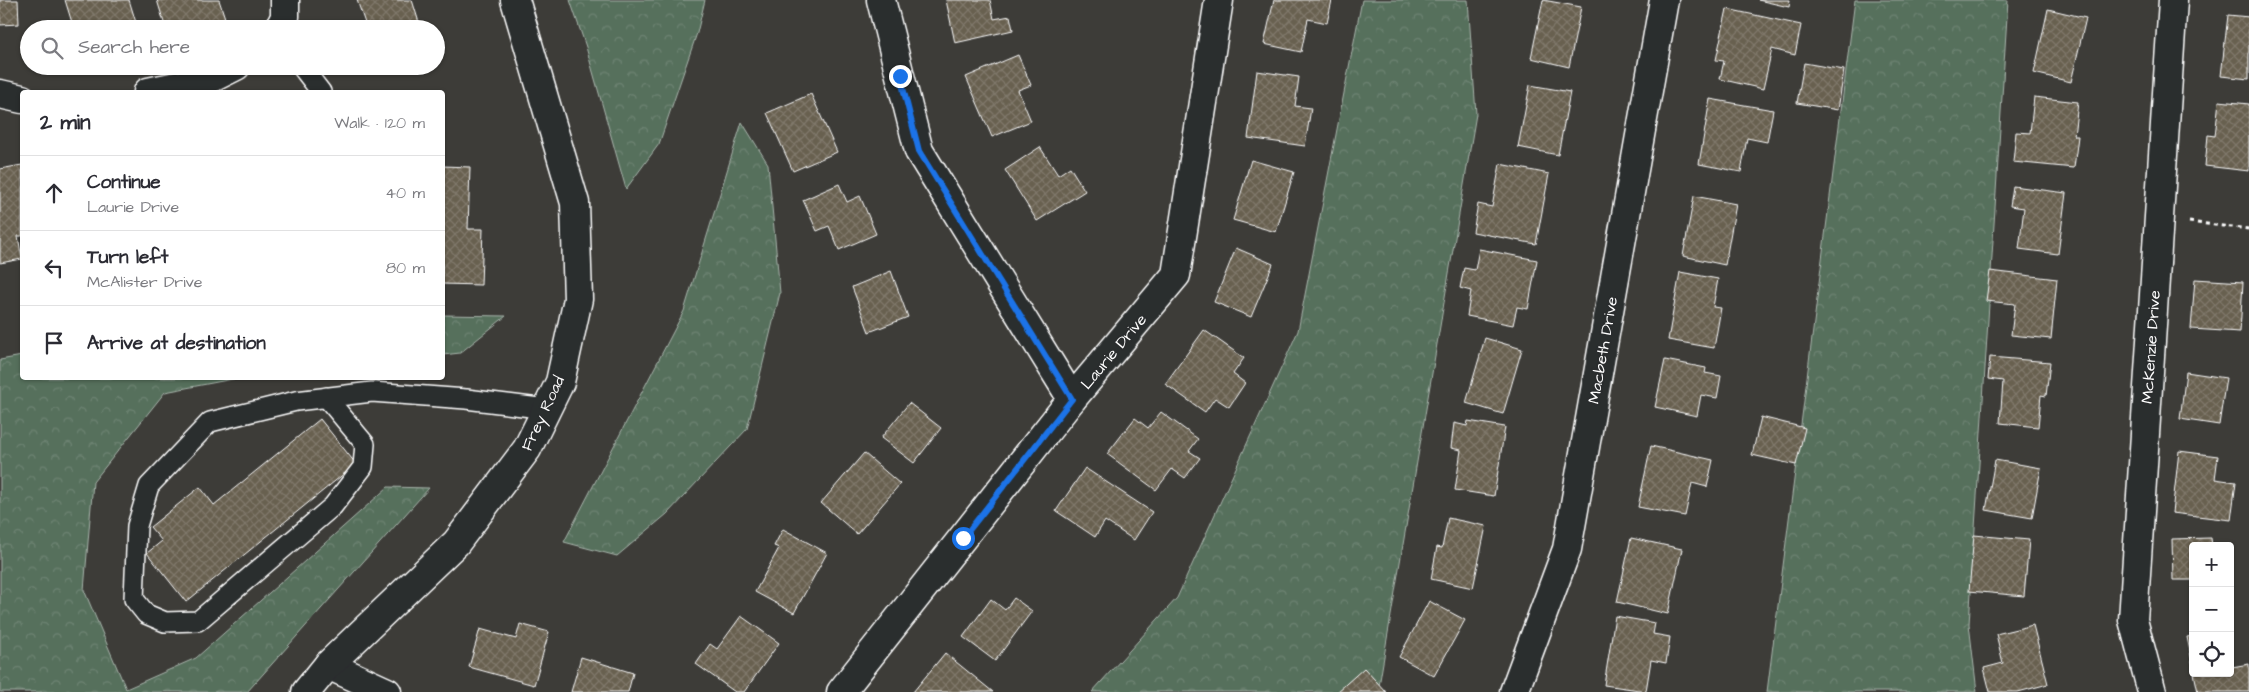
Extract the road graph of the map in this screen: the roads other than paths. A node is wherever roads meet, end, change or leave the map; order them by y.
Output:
1 (285, 0) edge
2 (515, 0) edge
3 (881, 0) edge
4 (1219, 0) edge
5 (1664, 0) edge
6 (2173, 0) edge
7 (284, 20) edge
8 (218, 75) edge
9 (308, 75) edge
10 (158, 90) edge
11 (319, 90) edge
12 (0, 94) edge
13 (20, 99) edge
14 (326, 397) junction
15 (1072, 399) junction
16 (547, 409) junction
17 (328, 665) junction
18 (306, 692) edge
19 (387, 692) edge
20 (841, 692) edge
21 (1514, 692) edge
22 (2152, 692) edge

1 - 7 street
2 - 16 street, Frey Road
3 - 15 street
4 - 15 street, Laurie Drive
5 - 21 street, Macbeth Drive
6 - 22 street, McKenzie Drive
8 - 10 street
9 - 11 lane
12 - 13 street
14 - 14 lane
14 - 16 lane
15 - 20 street, Laurie Drive
16 - 17 street, Frey Road
17 - 18 street, Frey Road
17 - 19 street

